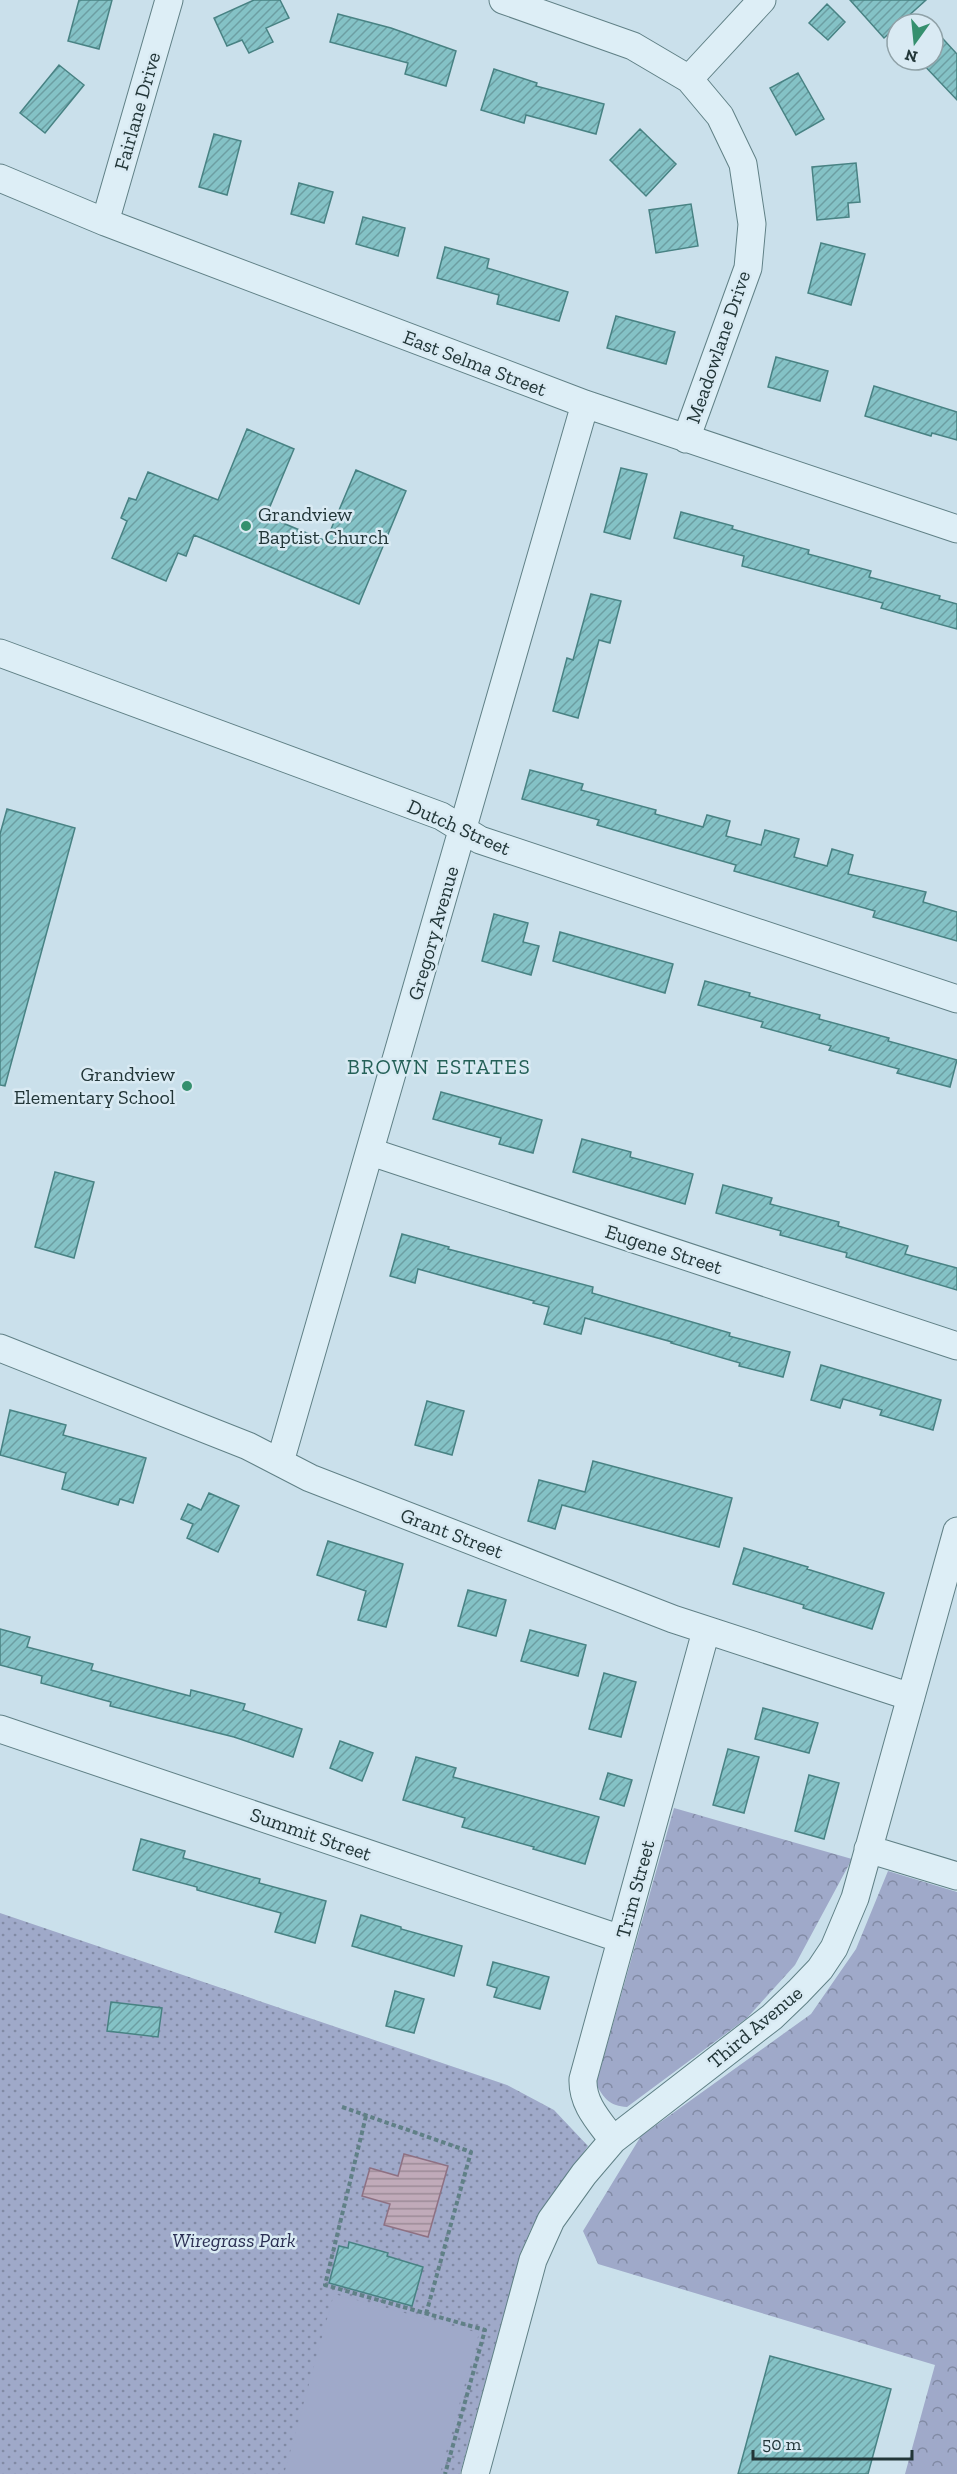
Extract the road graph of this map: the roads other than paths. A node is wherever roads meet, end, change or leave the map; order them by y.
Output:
1 (169, 0) edge
2 (503, 0) edge
3 (762, 0) edge
4 (689, 79) junction
5 (0, 178) edge
6 (105, 222) junction
7 (585, 404) junction
8 (686, 440) junction
9 (957, 530) edge
10 (0, 653) edge
11 (462, 829) junction
12 (957, 999) edge
13 (371, 1152) junction
14 (957, 1346) edge
15 (0, 1348) edge
16 (280, 1462) junction
17 (957, 1531) edge
18 (706, 1631) junction
19 (911, 1697) junction
20 (0, 1729) edge
21 (868, 1849) junction
22 (957, 1876) edge
23 (621, 1939) junction
24 (613, 2140) junction
25 (475, 2474) edge

1 - 6 street, Fairlane Drive
2 - 4 street, Meadowlane Drive
3 - 4 street
4 - 8 street, Meadowlane Drive
5 - 6 street, East Selma Street
6 - 7 street, East Selma Street
7 - 8 street, East Selma Street
7 - 11 street, Gregory Avenue
8 - 9 street, East Selma Street
10 - 11 street, Dutch Street
11 - 12 street, Dutch Street
11 - 13 street, Gregory Avenue
13 - 14 street, Eugene Street
13 - 16 street, Gregory Avenue
15 - 16 street, Grant Street
16 - 18 street, Grant Street
17 - 19 street, Third Avenue
18 - 19 street, Grant Street
18 - 23 street, Trim Street
19 - 21 street, Third Avenue
20 - 23 street, Summit Street
21 - 22 street
21 - 24 street, Third Avenue
23 - 24 street, Trim Street
24 - 25 street, Third Avenue

